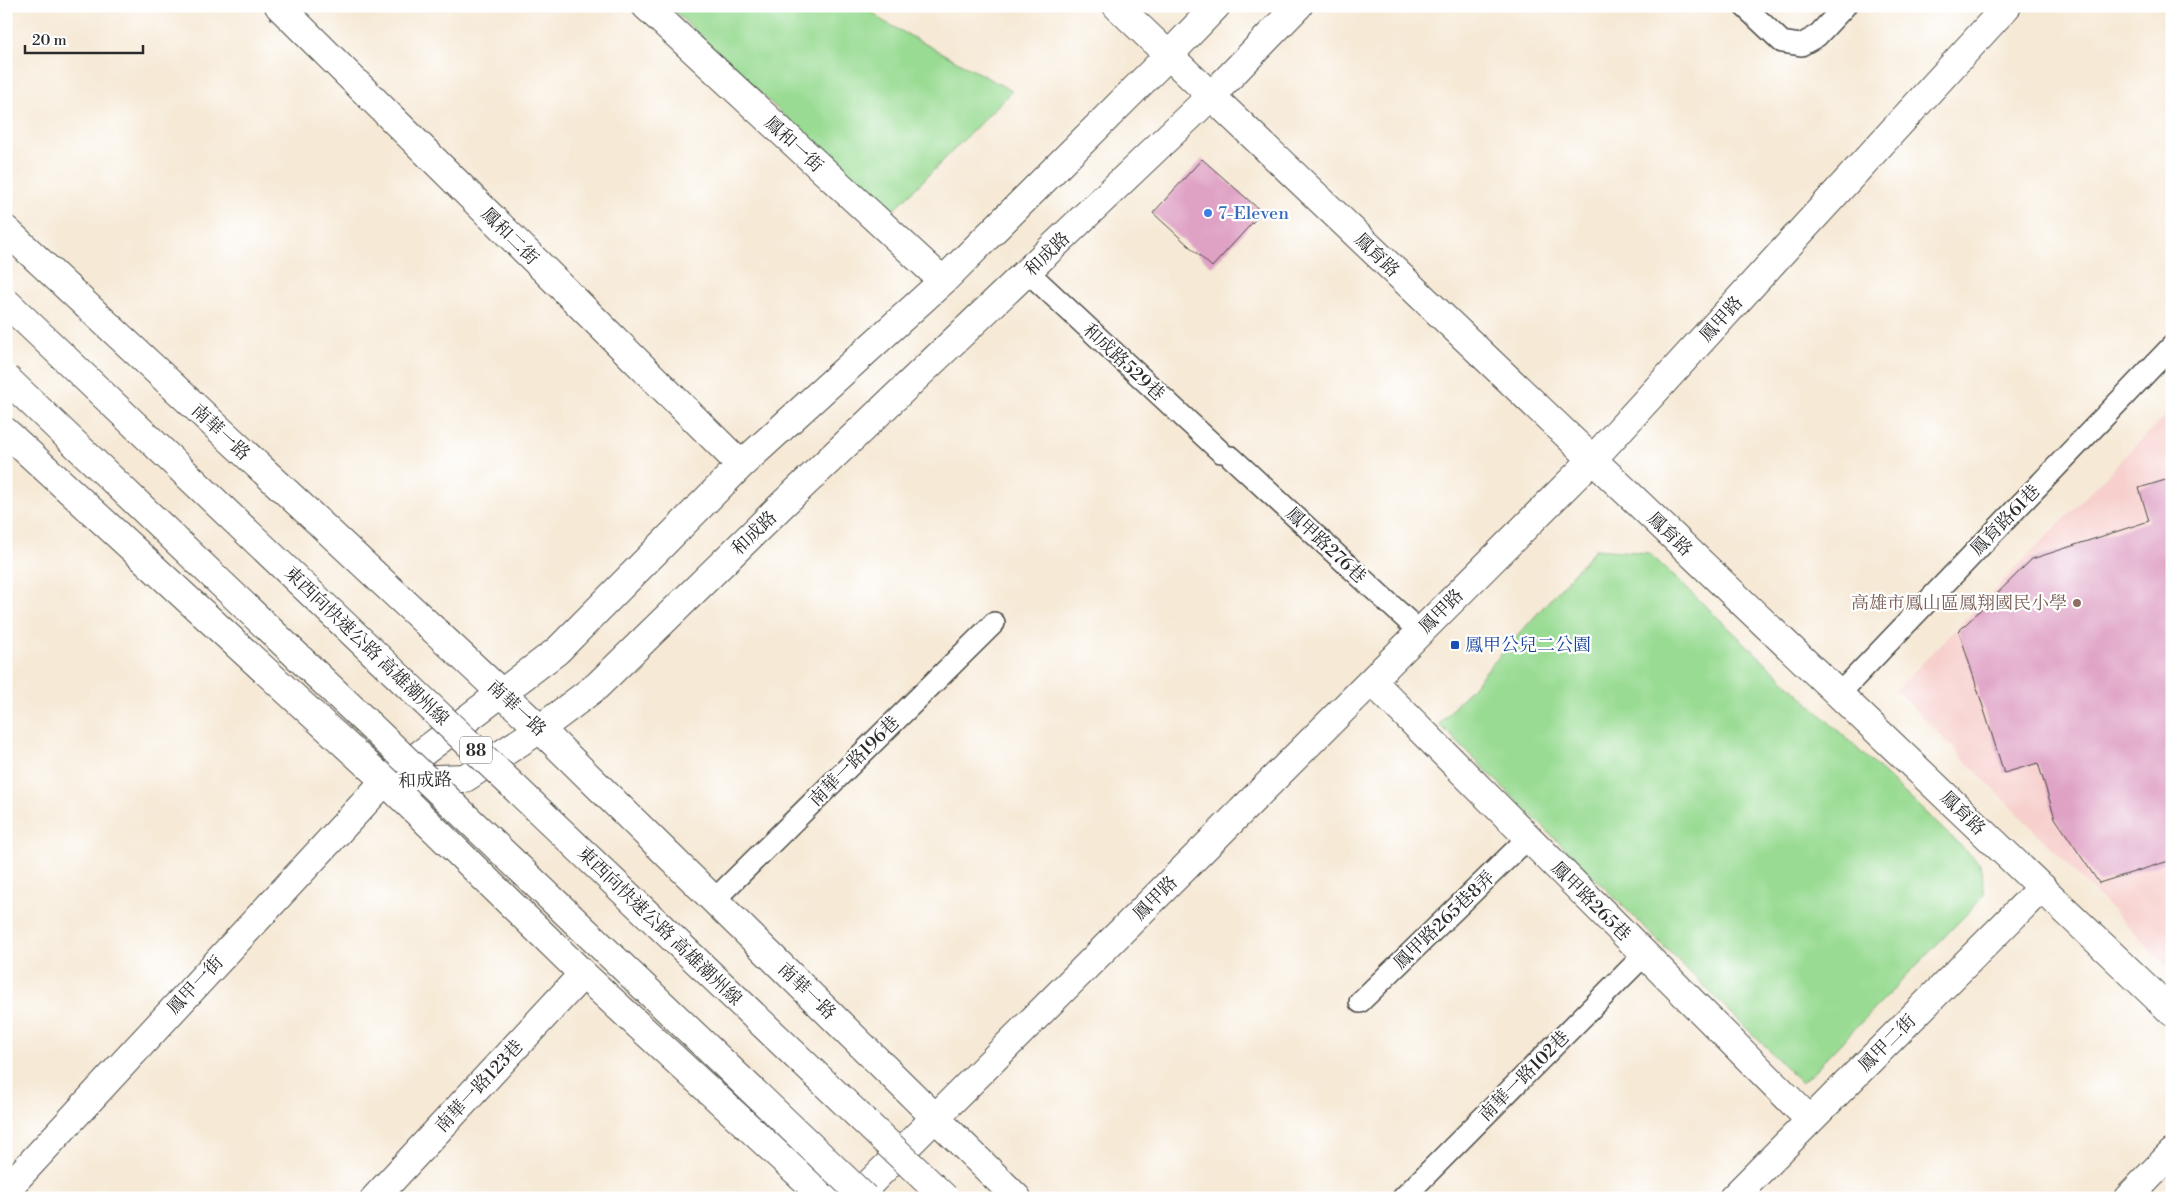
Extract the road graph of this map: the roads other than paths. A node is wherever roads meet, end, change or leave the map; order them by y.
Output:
1 (279, 6) edge
2 (646, 6) edge
3 (1117, 6) edge
4 (1216, 6) edge
5 (1298, 6) edge
6 (1744, 6) edge
7 (1845, 6) edge
8 (2007, 6) edge
9 (1169, 56) junction
10 (1211, 96) junction
11 (6, 230) edge
12 (1028, 272) junction
13 (943, 281) junction
14 (6, 302) edge
15 (2172, 346) edge
16 (6, 378) edge
17 (6, 432) edge
18 (1226, 455) joint
19 (1592, 460) junction
20 (741, 465) junction
21 (994, 623) dead end
22 (1420, 632) junction
23 (1372, 681) junction
24 (502, 694) junction
25 (1838, 695) junction
26 (540, 729) junction
27 (385, 781) junction
28 (1528, 838) junction
29 (2042, 887) junction
30 (714, 900) junction
31 (1645, 954) junction
32 (583, 974) junction
33 (1360, 1002) dead end
34 (2172, 1012) edge
35 (936, 1117) junction
36 (1810, 1120) junction
37 (2172, 1153) edge
38 (6, 1190) edge
39 (375, 1198) edge
40 (825, 1198) edge
41 (855, 1198) edge
42 (865, 1198) edge
43 (945, 1198) edge
44 (1017, 1198) edge
45 (1403, 1198) edge
46 (1733, 1198) edge
47 (2128, 1198) edge

1 - 20 main road, 鳳和二街
2 - 13 main road, 鳳和一街
3 - 9 main road, 鳳育路
4 - 9 main road, 和成路
5 - 10 main road, 和成路
6 - 7 lane
8 - 19 main road, 鳳甲路
9 - 10 main road, 鳳育路
9 - 13 main road, 和成路
10 - 12 main road, 和成路
10 - 19 main road, 鳳育路
11 - 24 main road, 南華一路
12 - 18 lane, 和成路529巷
12 - 26 main road, 和成路
13 - 20 main road, 和成路
14 - 43 main road, 東西向快速公路 高雄潮州線 / 88, bridge
15 - 25 lane, 鳳育路61巷
16 - 42 main road, bridge
17 - 27 main road
18 - 22 lane, 鳳甲路276巷
19 - 22 main road, 鳳甲路
19 - 25 main road, 鳳育路
20 - 24 main road, 和成路
21 - 30 lane, 南華一路196巷
22 - 23 main road, 鳳甲路
23 - 28 main road, 鳳甲路265巷
23 - 35 main road, 鳳甲路
24 - 26 main road, 南華一路
24 - 27 main road, 和成路
25 - 29 main road, 鳳育路
26 - 27 main road, 和成路
26 - 30 main road, 南華一路
27 - 32 main road
27 - 38 main road, 鳳甲一街
28 - 31 main road, 鳳甲路265巷
28 - 33 lane, 鳳甲路265巷8弄
29 - 34 main road, 鳳育路
29 - 36 main road, 鳳甲二街
30 - 35 main road, 南華一路
31 - 36 main road, 鳳甲路265巷
31 - 45 lane, 南華一路102巷
32 - 39 main road, 南華一路123巷
32 - 40 main road
35 - 41 main road, 鳳甲路
35 - 44 main road, 南華一路
36 - 46 main road, 鳳甲二街
37 - 47 main road

